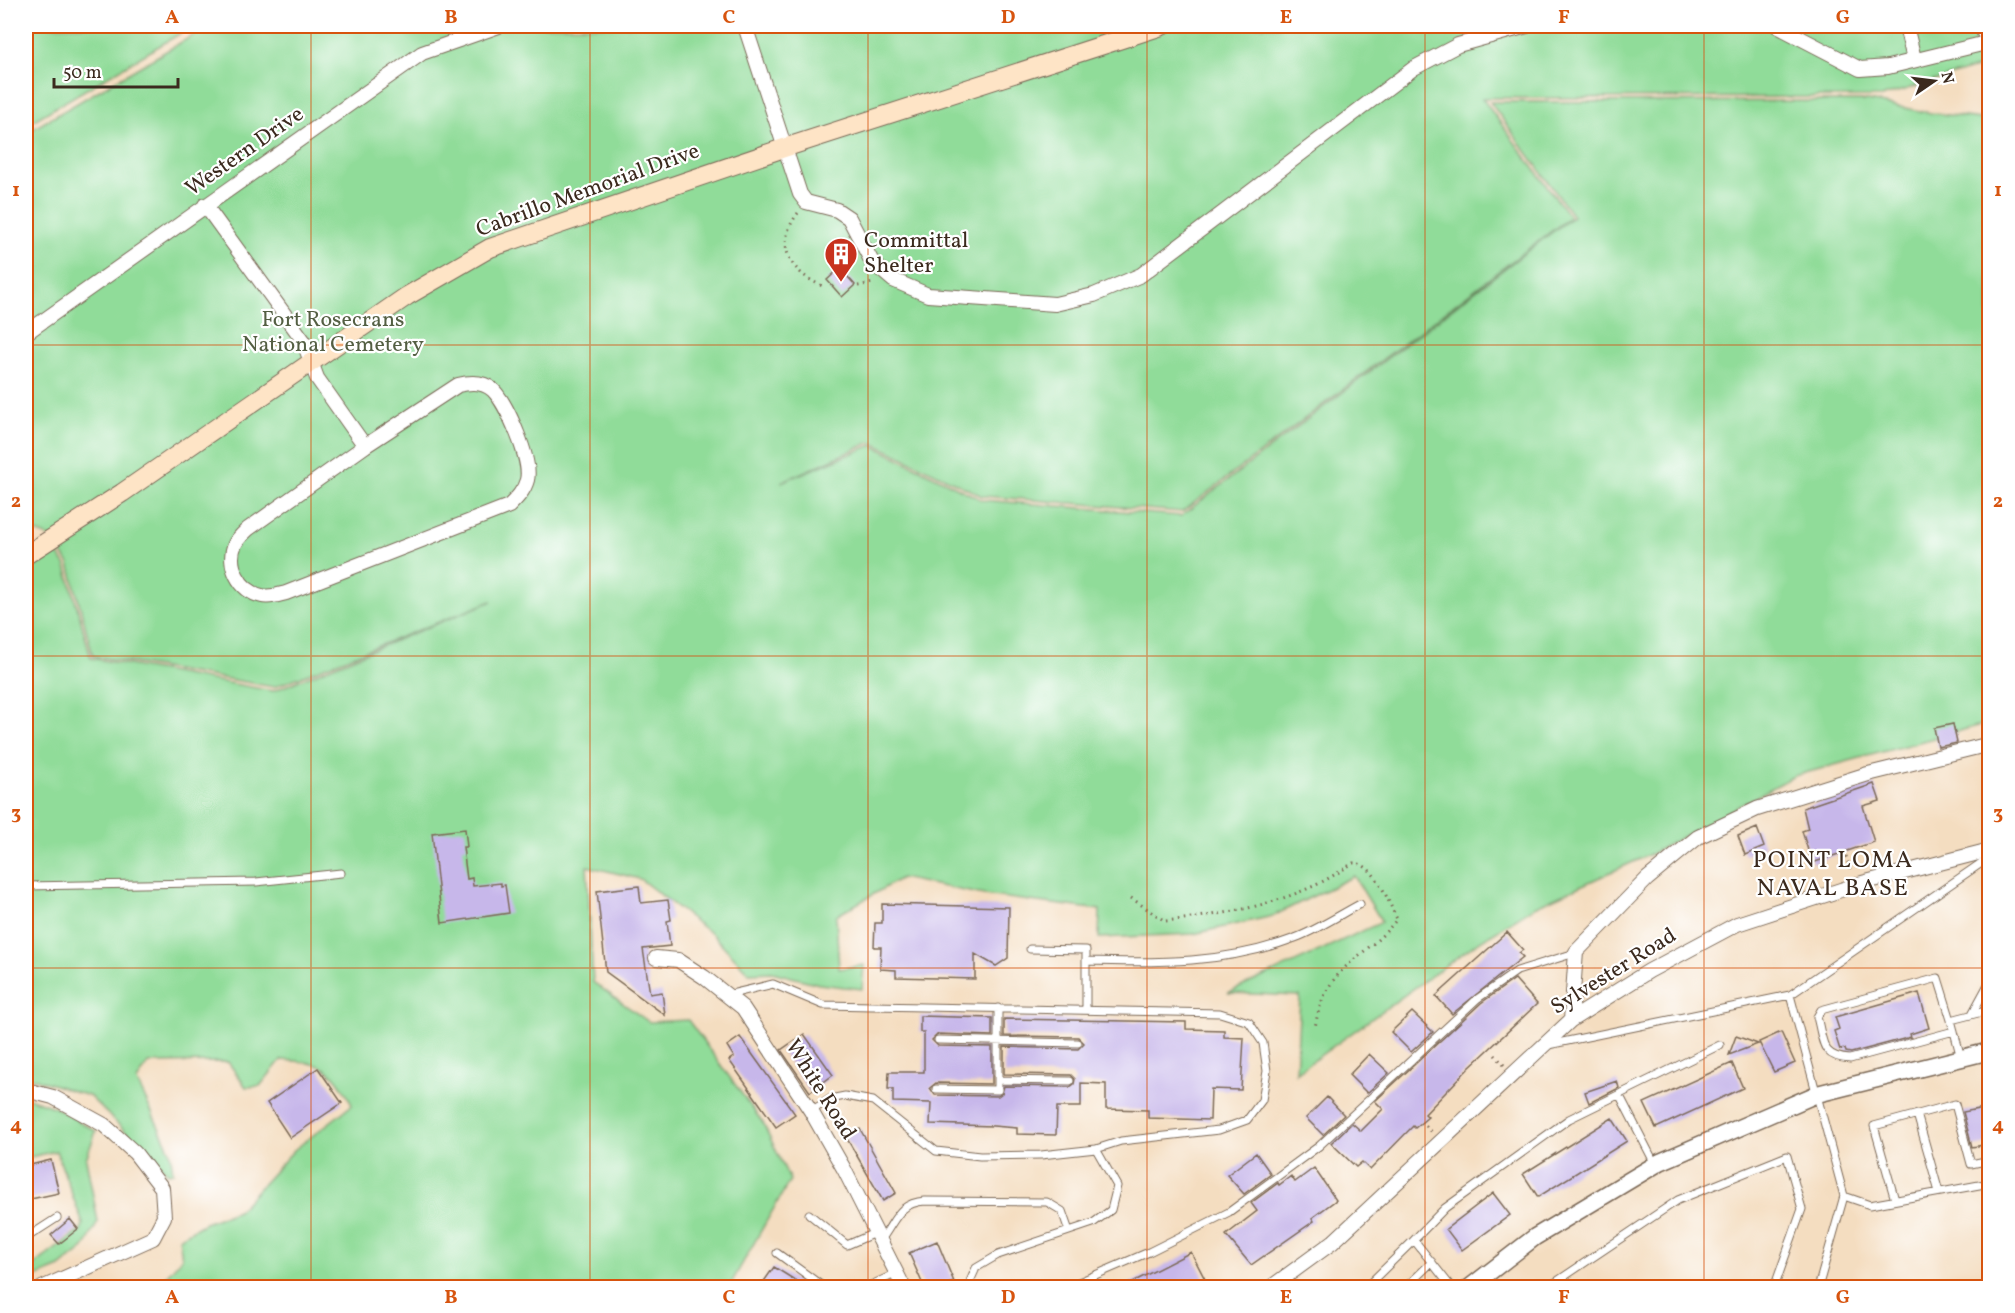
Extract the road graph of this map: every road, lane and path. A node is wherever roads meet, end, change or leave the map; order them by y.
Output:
1 (499, 26) edge
2 (745, 26) edge
3 (1162, 26) edge
4 (1527, 26) edge
5 (1777, 26) edge
6 (1906, 26) edge
7 (1981, 26) edge
8 (1988, 42) edge
9 (1914, 59) junction
10 (784, 148) junction
11 (806, 202) junction
12 (205, 205) junction
13 (825, 287) dead end
14 (26, 333) edge
15 (311, 361) junction
16 (364, 446) junction
17 (26, 555) edge
18 (1989, 744) edge
19 (1989, 850) edge
20 (1989, 857) edge
21 (340, 873) dead end
22 (26, 886) edge
23 (1131, 898) dead end
24 (1360, 904) dead end
25 (1030, 949) dead end
26 (1576, 952) junction
27 (656, 958) dead end
28 (1086, 962) junction
29 (1989, 981) edge
30 (727, 995) junction
31 (1790, 995) junction
32 (998, 1008) junction
33 (1086, 1010) junction
34 (1989, 1010) edge
35 (1972, 1014) junction
36 (1571, 1020) junction
37 (1951, 1020) junction
38 (1315, 1029) dead end
39 (1954, 1031) junction
40 (938, 1040) dead end
41 (998, 1042) junction
42 (1078, 1043) dead end
43 (1720, 1045) dead end
44 (1544, 1046) junction
45 (1989, 1051) edge
46 (1495, 1055) dead end
47 (1961, 1059) junction
48 (1507, 1068) dead end
49 (998, 1080) junction
50 (1070, 1081) dead end
51 (936, 1089) dead end
52 (26, 1090) edge
53 (1619, 1094) junction
54 (1817, 1094) junction
55 (811, 1111) junction
56 (1917, 1114) junction
57 (1096, 1149) junction
58 (1989, 1160) edge
59 (1656, 1165) junction
60 (1989, 1183) edge
61 (1939, 1192) junction
62 (1844, 1196) junction
63 (1895, 1200) junction
64 (809, 1214) dead end
65 (57, 1218) dead end
66 (1069, 1231) junction
67 (879, 1236) junction
68 (26, 1238) edge
69 (1414, 1240) junction
70 (777, 1253) dead end
71 (1432, 1262) junction
72 (898, 1273) junction
73 (869, 1286) dead end
74 (42, 1287) edge
75 (825, 1287) edge
76 (904, 1287) edge
77 (967, 1287) edge
78 (1065, 1287) edge
79 (1270, 1287) edge
80 (1365, 1287) edge
81 (1405, 1287) edge
82 (1452, 1287) edge
83 (1468, 1287) edge
84 (1547, 1287) edge
85 (1774, 1287) edge
86 (1818, 1287) edge

1 - 12 street, Western Drive
2 - 10 street
3 - 10 main road, Cabrillo Memorial Drive
4 - 11 street
5 - 9 street
6 - 9 street
7 - 8 street
8 - 9 street
10 - 11 street
10 - 15 main road, Cabrillo Memorial Drive
11 - 13 path
12 - 14 street, Western Drive
12 - 15 street
15 - 16 street
15 - 17 main road, Cabrillo Memorial Drive
16 - 16 street
18 - 26 street
19 - 36 street, Sylvester Road
20 - 31 lane
21 - 22 lane
23 - 38 path
24 - 28 lane
25 - 28 lane
26 - 36 street
26 - 78 lane
27 - 30 street, White Road
28 - 33 lane
29 - 35 lane
30 - 32 lane
30 - 55 street, White Road
31 - 44 lane
31 - 54 lane
32 - 33 lane
32 - 41 lane
33 - 57 lane
34 - 35 lane
35 - 37 lane
36 - 44 street, Sylvester Road
37 - 39 lane
37 - 39 lane
39 - 47 lane
40 - 41 lane
41 - 42 lane
41 - 49 lane
43 - 53 lane
44 - 79 street, Sylvester Road
45 - 47 street
46 - 48 path
47 - 54 street
49 - 50 lane
49 - 51 lane
52 - 74 street
53 - 59 lane
53 - 69 lane
54 - 59 street
54 - 62 lane
55 - 57 lane
55 - 67 street, White Road
56 - 58 lane
56 - 61 lane
56 - 63 lane
57 - 66 lane
59 - 83 street
60 - 61 lane
61 - 63 lane
62 - 63 lane
62 - 86 lane
64 - 67 lane
65 - 68 lane
66 - 67 lane
66 - 77 lane
67 - 72 street, White Road
69 - 71 lane
69 - 80 lane
70 - 75 lane
71 - 81 lane
71 - 82 lane
72 - 73 lane
72 - 76 street, White Road
84 - 85 lane

